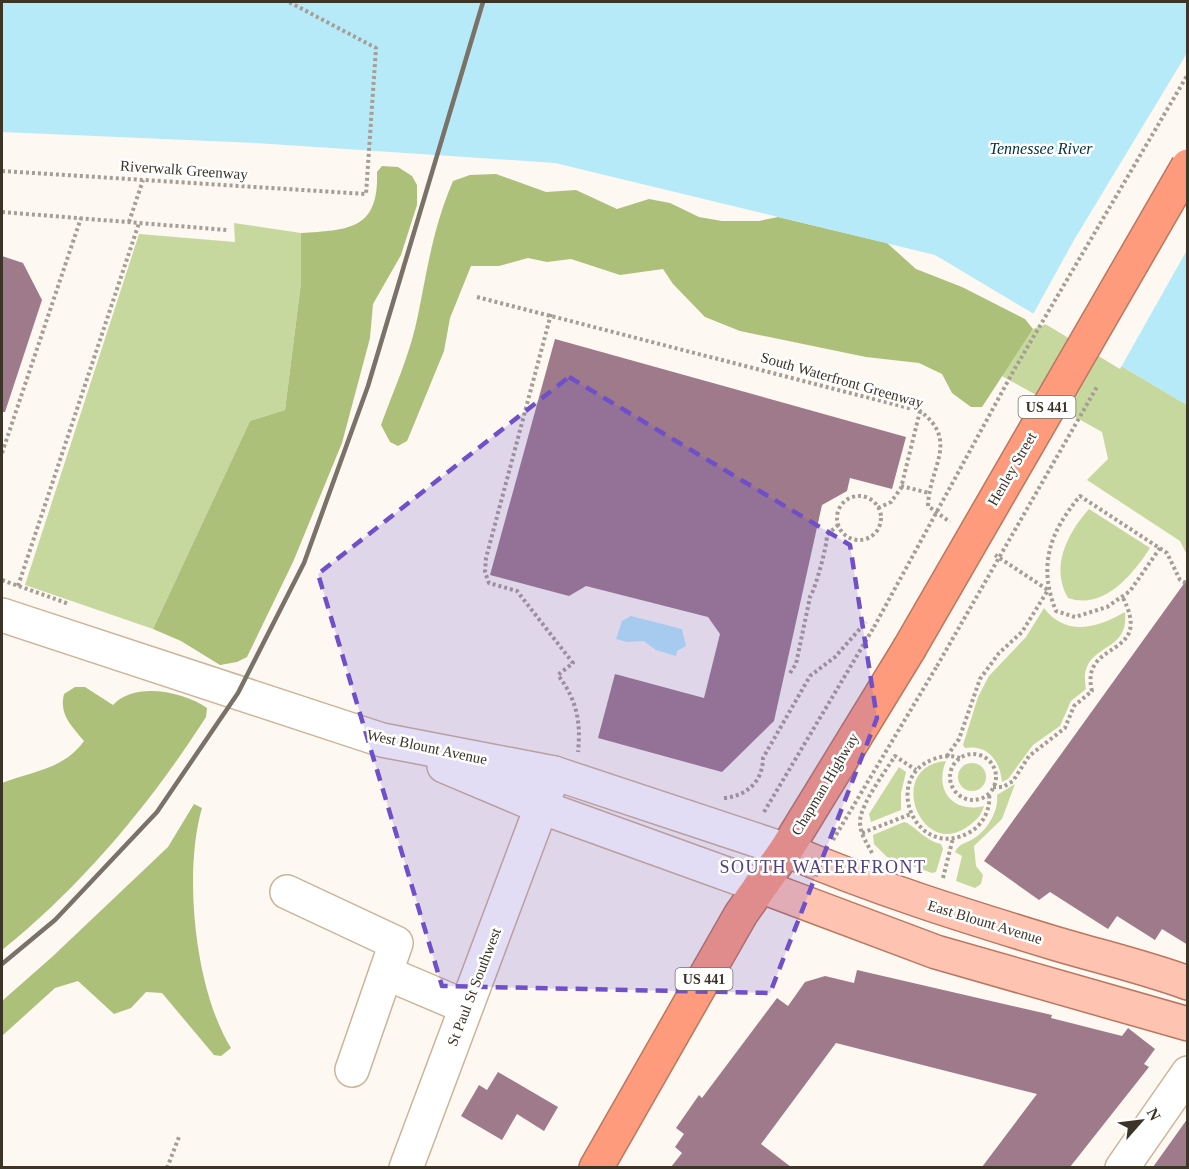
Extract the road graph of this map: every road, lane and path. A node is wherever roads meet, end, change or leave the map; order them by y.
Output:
1 (289, 2) edge
2 (1188, 74) edge
3 (1188, 166) edge
4 (2, 171) edge
5 (143, 180) junction
6 (2, 212) edge
7 (81, 218) junction
8 (129, 222) junction
9 (140, 223) junction
10 (227, 230) dead end
11 (477, 297) dead end
12 (551, 314) junction
13 (920, 411) junction
14 (2, 453) edge
15 (901, 486) junction
16 (929, 494) junction
17 (878, 508) junction
18 (838, 525) junction
19 (956, 526) dead end
20 (1160, 548) junction
21 (992, 552) dead end
22 (1188, 584) edge
23 (18, 586) dead end
24 (1048, 590) junction
25 (1122, 596) junction
26 (2, 615) edge
27 (866, 622) dead end
28 (909, 649) joint
29 (937, 666) dead end
30 (790, 673) dead end
31 (382, 740) junction
32 (947, 756) junction
33 (960, 758) junction
34 (565, 766) junction
35 (916, 770) junction
36 (993, 787) junction
37 (989, 793) junction
38 (720, 798) dead end
39 (541, 807) junction
40 (910, 814) junction
41 (862, 833) junction
42 (749, 838) junction
43 (953, 838) junction
44 (786, 850) junction
45 (879, 858) dead end
46 (820, 864) junction
47 (942, 883) dead end
48 (760, 886) junction
49 (287, 892) dead end
50 (386, 973) junction
51 (1188, 983) edge
52 (466, 1007) junction
53 (1188, 1024) edge
54 (352, 1070) dead end
55 (1188, 1073) edge
56 (179, 1137) dead end
57 (167, 1167) edge
58 (406, 1167) edge
59 (597, 1167) edge
60 (1122, 1167) edge

1 - 5 path, Riverwalk Greenway
2 - 42 path, bridge
3 - 28 highway, Henley Street / US 441, bridge
4 - 5 path, Riverwalk Greenway
5 - 8 path
6 - 7 path
7 - 8 path
7 - 14 path
8 - 9 path
9 - 10 path
9 - 23 path
11 - 12 path, South Waterfront Greenway
12 - 13 path, South Waterfront Greenway
12 - 34 path
13 - 15 path
13 - 16 path, South Waterfront Greenway
15 - 16 path
15 - 17 path
16 - 19 path
17 - 18 path
17 - 18 path
18 - 30 path
20 - 22 path
20 - 24 path
20 - 25 path
21 - 24 path
24 - 25 path
24 - 32 path
25 - 36 path
26 - 31 street, West Blount Avenue
27 - 38 path
28 - 44 highway, Chapman Highway / US 441
29 - 46 path
31 - 34 street, West Blount Avenue
31 - 39 street
32 - 33 path
32 - 35 path
33 - 36 path
33 - 37 path
34 - 39 street, St Paul St Southwest
34 - 42 street, West Blount Avenue
35 - 40 path
35 - 41 path
36 - 37 path
37 - 43 path
39 - 48 street
39 - 52 street, St Paul St Southwest
40 - 41 path
40 - 43 path
41 - 45 path
42 - 44 street, West Blount Avenue
43 - 47 path
44 - 46 main road, East Blount Avenue
44 - 48 highway, Chapman Highway / US 441
46 - 51 main road, East Blount Avenue
48 - 53 main road
48 - 59 highway, Chapman Highway / US 441
49 - 50 street
50 - 52 street
50 - 54 street
52 - 58 street, St Paul St Southwest
55 - 60 street
56 - 57 path

